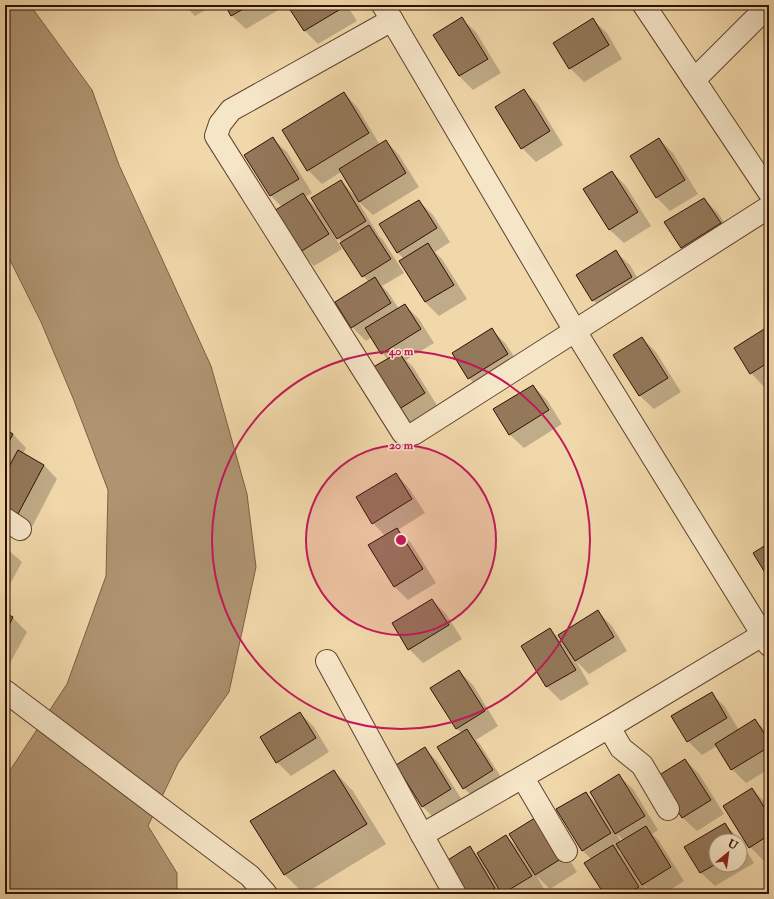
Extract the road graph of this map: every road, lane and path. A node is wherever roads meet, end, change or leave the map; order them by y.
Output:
1 (644, 5) edge
2 (769, 5) edge
3 (387, 12) edge
4 (694, 80) junction
5 (769, 192) edge
6 (769, 207) edge
7 (575, 330) junction
8 (767, 637) edge
9 (327, 661) dead end
10 (5, 691) edge
11 (609, 727) junction
12 (523, 778) junction
13 (668, 809) dead end
14 (422, 835) junction
15 (566, 851) dead end
16 (266, 894) edge
17 (455, 894) edge

1 - 4 street
2 - 4 street
3 - 7 street
3 - 7 street
4 - 5 street
6 - 7 street
7 - 8 street
8 - 11 street
9 - 14 street
10 - 16 street
11 - 12 street
11 - 13 street
12 - 14 street
12 - 15 street
14 - 17 street

